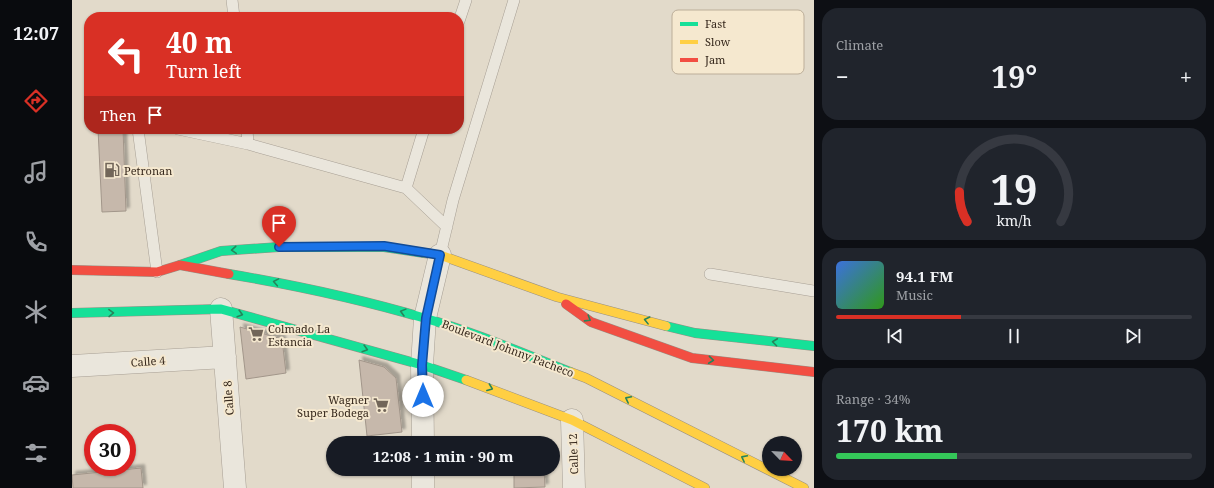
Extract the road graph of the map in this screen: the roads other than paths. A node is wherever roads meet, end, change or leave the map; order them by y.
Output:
1 (232, 0) edge
2 (466, 0) edge
3 (514, 0) edge
4 (233, 12) edge
5 (462, 12) edge
6 (139, 134) edge
7 (201, 134) edge
8 (247, 134) edge
9 (422, 134) edge
10 (248, 144) junction
11 (406, 188) junction
12 (447, 227) junction
13 (440, 255) junction
14 (180, 265) junction
15 (72, 270) edge
16 (157, 272) junction
17 (710, 274) dead end
18 (814, 291) edge
19 (557, 297) junction
20 (221, 309) junction
21 (72, 313) edge
22 (426, 318) junction
23 (814, 346) edge
24 (225, 357) junction
25 (422, 365) junction
26 (72, 366) edge
27 (814, 372) edge
28 (572, 420) junction
29 (423, 436) edge
30 (423, 476) edge
31 (235, 488) edge
32 (423, 488) edge
33 (574, 488) edge
34 (705, 488) edge
35 (804, 488) edge

1 - 4 lane
2 - 5 lane
3 - 12 lane
6 - 16 lane
7 - 10 lane
8 - 10 lane
9 - 11 lane
10 - 11 lane
11 - 12 lane
12 - 13 lane
13 -> 14 main road
13 - 19 main road
13 - 22 street
14 - 16 main road, Boulevard Johnny Pacheco
22 -> 14 main road, Boulevard Johnny Pacheco
15 - 16 main road, Boulevard Johnny Pacheco
17 - 18 lane
23 -> 19 main road
19 -> 27 main road
21 -> 20 main road
20 - 24 street, Calle 8
20 -> 25 main road
22 - 25 street
35 -> 22 main road, Boulevard Johnny Pacheco
24 - 26 street, Calle 4
24 - 31 street, Calle 8
25 -> 28 main road
25 - 29 street
28 - 33 street, Calle 12
28 - 34 main road
30 - 32 street

